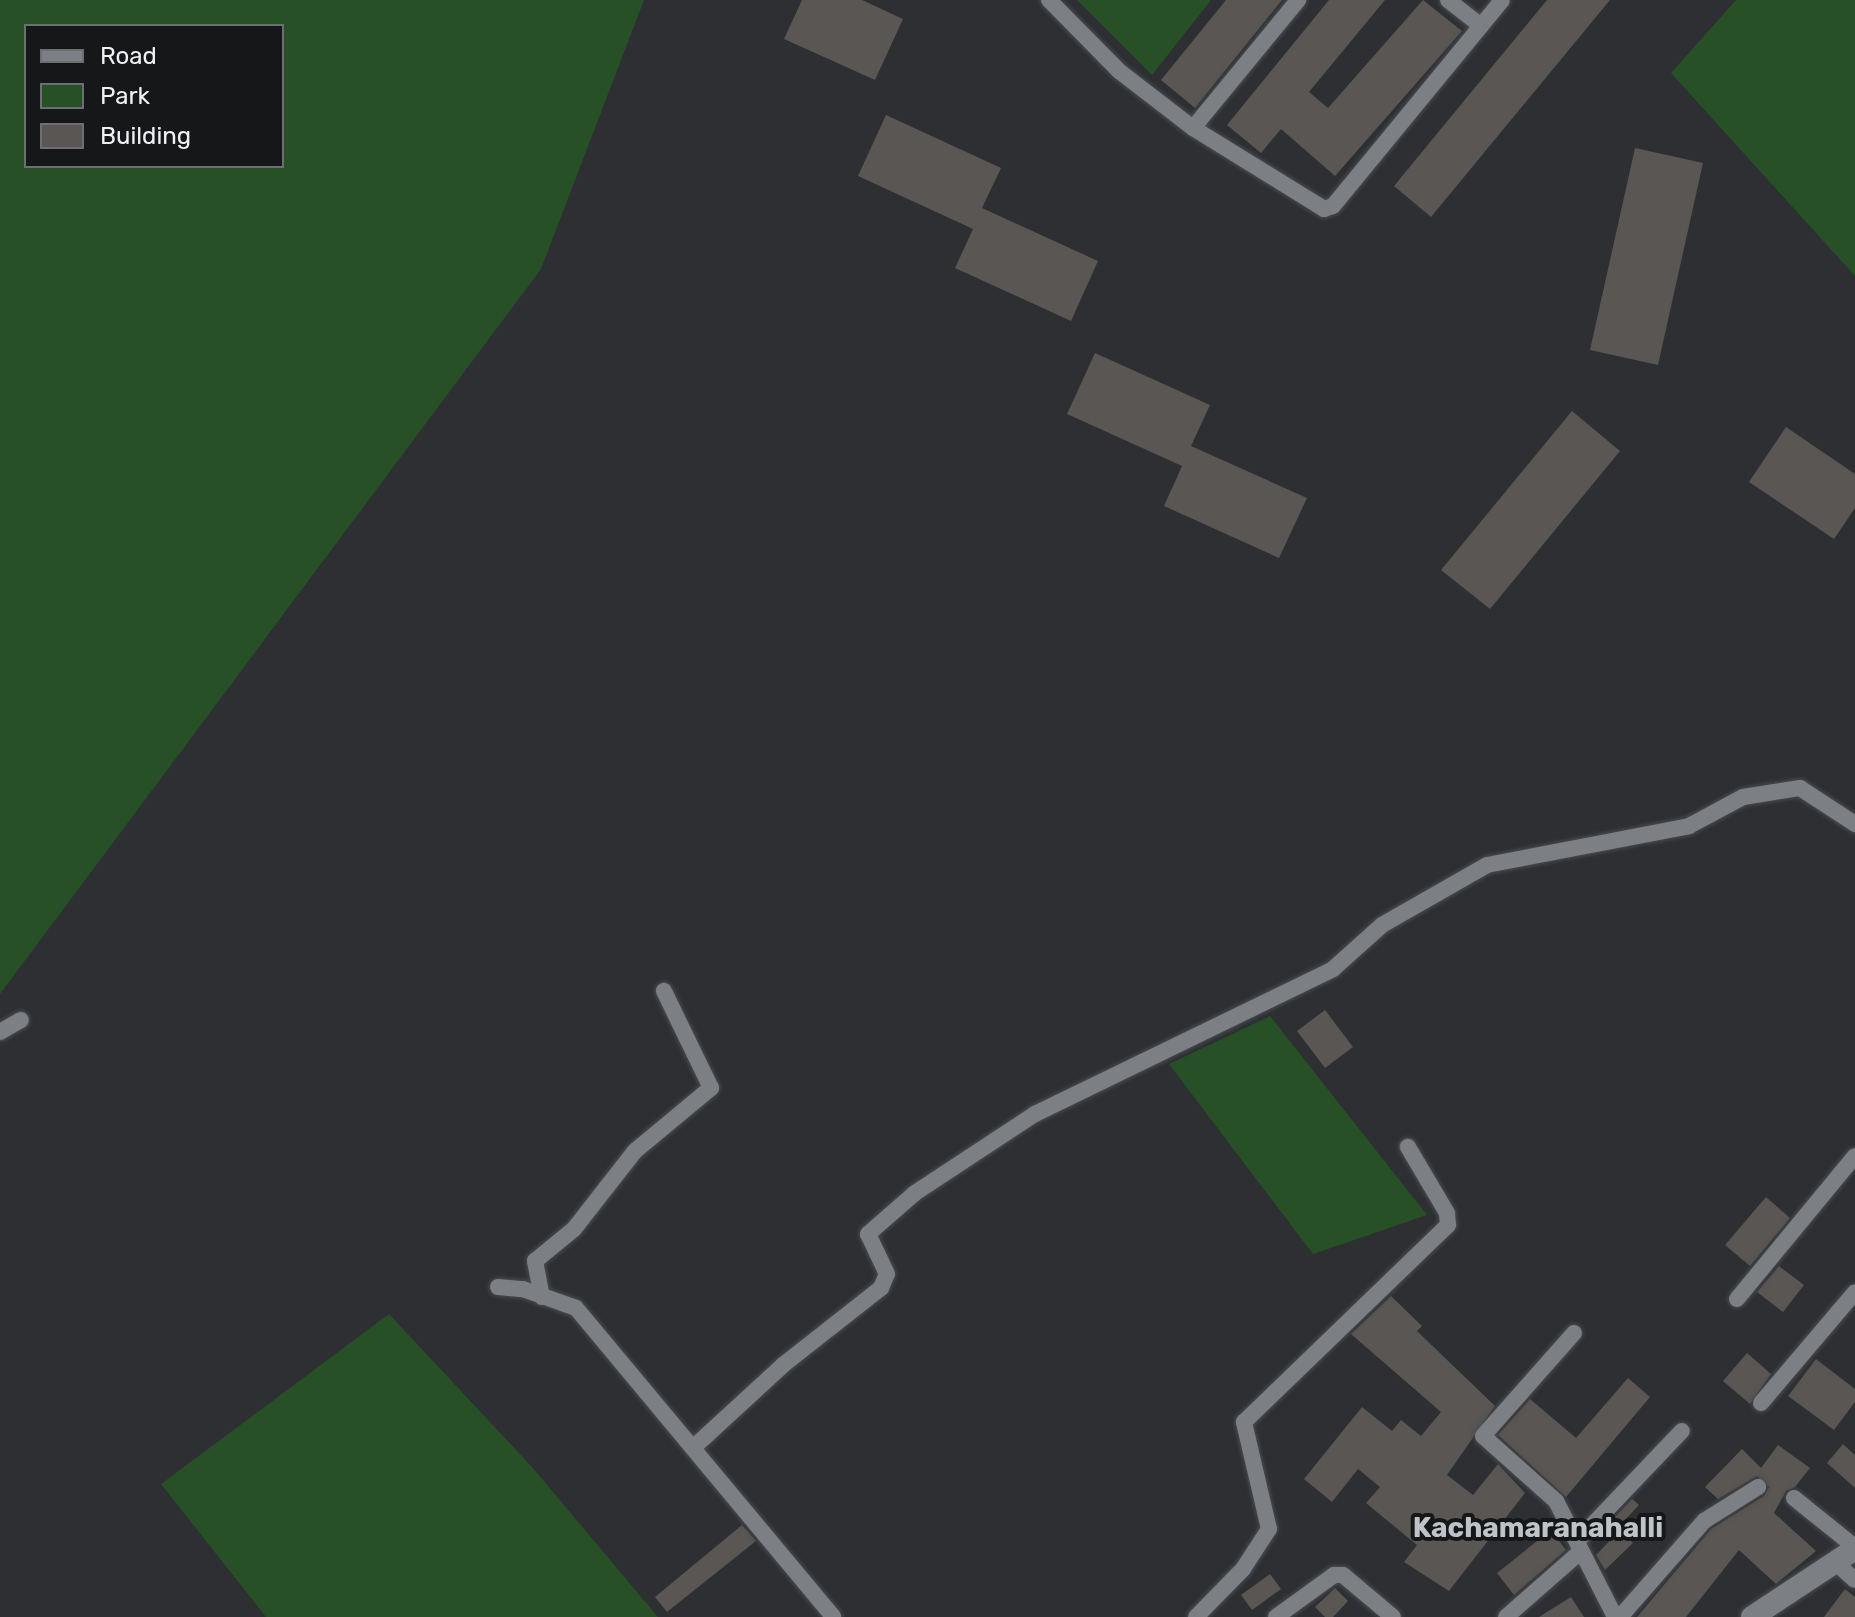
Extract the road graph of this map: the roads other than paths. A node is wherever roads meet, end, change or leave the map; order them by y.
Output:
1 (1049, 0) edge
2 (1298, 0) edge
3 (1448, 0) edge
4 (1502, 0) edge
5 (1481, 26) junction
6 (1193, 128) junction
7 (1855, 824) edge
8 (664, 991) dead end
9 (21, 1020) dead end
10 (0, 1032) edge
11 (1408, 1147) dead end
12 (1855, 1156) edge
13 (498, 1287) dead end
14 (1855, 1292) edge
15 (542, 1297) junction
16 (1737, 1299) dead end
17 (1574, 1333) dead end
18 (1761, 1403) dead end
19 (1682, 1431) dead end
20 (695, 1446) junction
21 (1758, 1487) dead end
22 (1794, 1498) dead end
23 (1580, 1545) junction
24 (1855, 1548) edge
25 (1836, 1563) junction
26 (1855, 1580) edge
27 (833, 1617) edge
28 (1196, 1617) edge
29 (1276, 1617) edge
30 (1393, 1617) edge
31 (1506, 1617) edge
32 (1618, 1617) edge
33 (1752, 1617) edge

1 - 6 street
2 - 6 street
3 - 5 street
4 - 5 street
5 - 6 street
7 - 20 street
8 - 15 street
9 - 10 street
11 - 28 street
12 - 16 street
13 - 15 street
14 - 18 street
15 - 20 street
17 - 23 street
19 - 23 street
20 - 27 street
21 - 32 street
22 - 24 street
23 - 31 street
23 - 32 street
24 - 25 street
25 - 26 street
25 - 33 street
29 - 30 street

